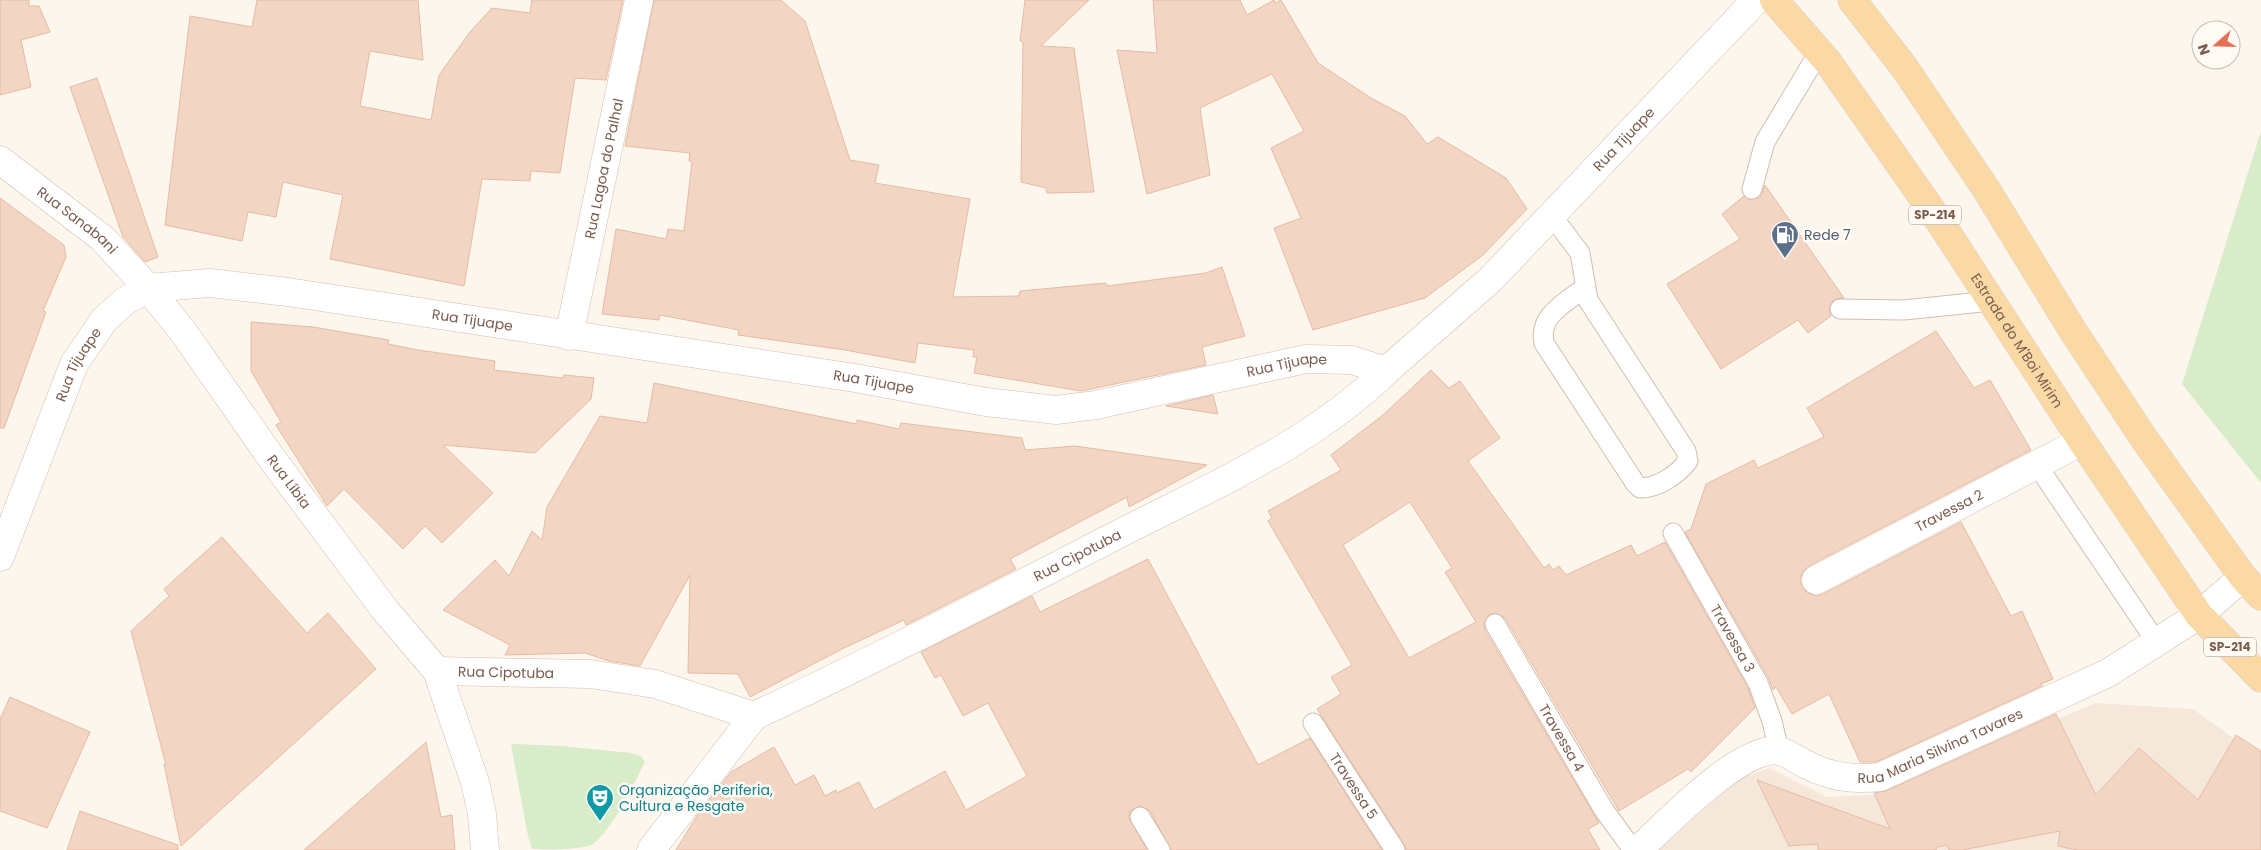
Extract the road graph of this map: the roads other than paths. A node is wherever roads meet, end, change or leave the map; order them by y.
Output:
1 (640, 0) edge
2 (1756, 0) edge
3 (1774, 0) edge
4 (1852, 0) edge
5 (1819, 52) junction
6 (0, 160) edge
7 (1752, 189) dead end
8 (1552, 216) junction
9 (1585, 287) junction
10 (148, 288) junction
11 (1991, 301) junction
12 (1840, 309) dead end
13 (569, 336) junction
14 (1386, 370) junction
15 (2082, 441) junction
16 (2037, 465) junction
17 (1673, 533) dead end
18 (0, 557) edge
19 (1816, 580) dead end
20 (2252, 586) edge
21 (2199, 615) junction
22 (1495, 624) dead end
23 (2156, 643) junction
24 (437, 671) junction
25 (2261, 678) edge
26 (754, 716) junction
27 (1313, 723) dead end
28 (1779, 751) junction
29 (1140, 817) dead end
30 (486, 850) edge
31 (651, 850) edge
32 (1160, 850) edge
33 (1395, 850) edge
34 (1633, 850) edge
35 (1638, 850) edge

1 - 13 street, Rua Lagoa do Palhal
2 - 8 street, Rua Tijuape
3 - 5 main road, Estrada do M'Boi Mirim / SP-214
4 - 20 main road
5 - 7 lane
5 - 11 main road, Estrada do M'Boi Mirim / SP-214
6 - 10 street, Rua Sanabani
8 - 9 lane
8 - 14 street, Rua Tijuape
9 - 9 lane
10 - 13 street, Rua Tijuape
10 - 18 street, Rua Tijuape
10 - 24 street, Rua Líbia
11 - 12 lane
11 - 15 main road, Estrada do M'Boi Mirim / SP-214
13 - 14 street, Rua Tijuape
14 - 26 street, Rua Cipotuba
15 - 16 street, Travessa 2
15 - 21 main road, Estrada do M'Boi Mirim / SP-214
16 - 19 street, Travessa 2
16 - 23 lane
17 - 28 lane, Travessa 3
20 - 21 street, Rua Maria Silvina Tavares
21 - 23 street, Rua Maria Silvina Tavares
21 - 25 main road, Estrada do M'Boi Mirim / SP-214
22 - 34 lane, Travessa 4
23 - 28 street, Rua Maria Silvina Tavares
24 - 26 street, Rua Cipotuba
24 - 30 street, Rua Cipotuba
26 - 31 street, Rua Cipotuba
27 - 33 lane, Travessa 5
28 - 35 street
29 - 32 lane

